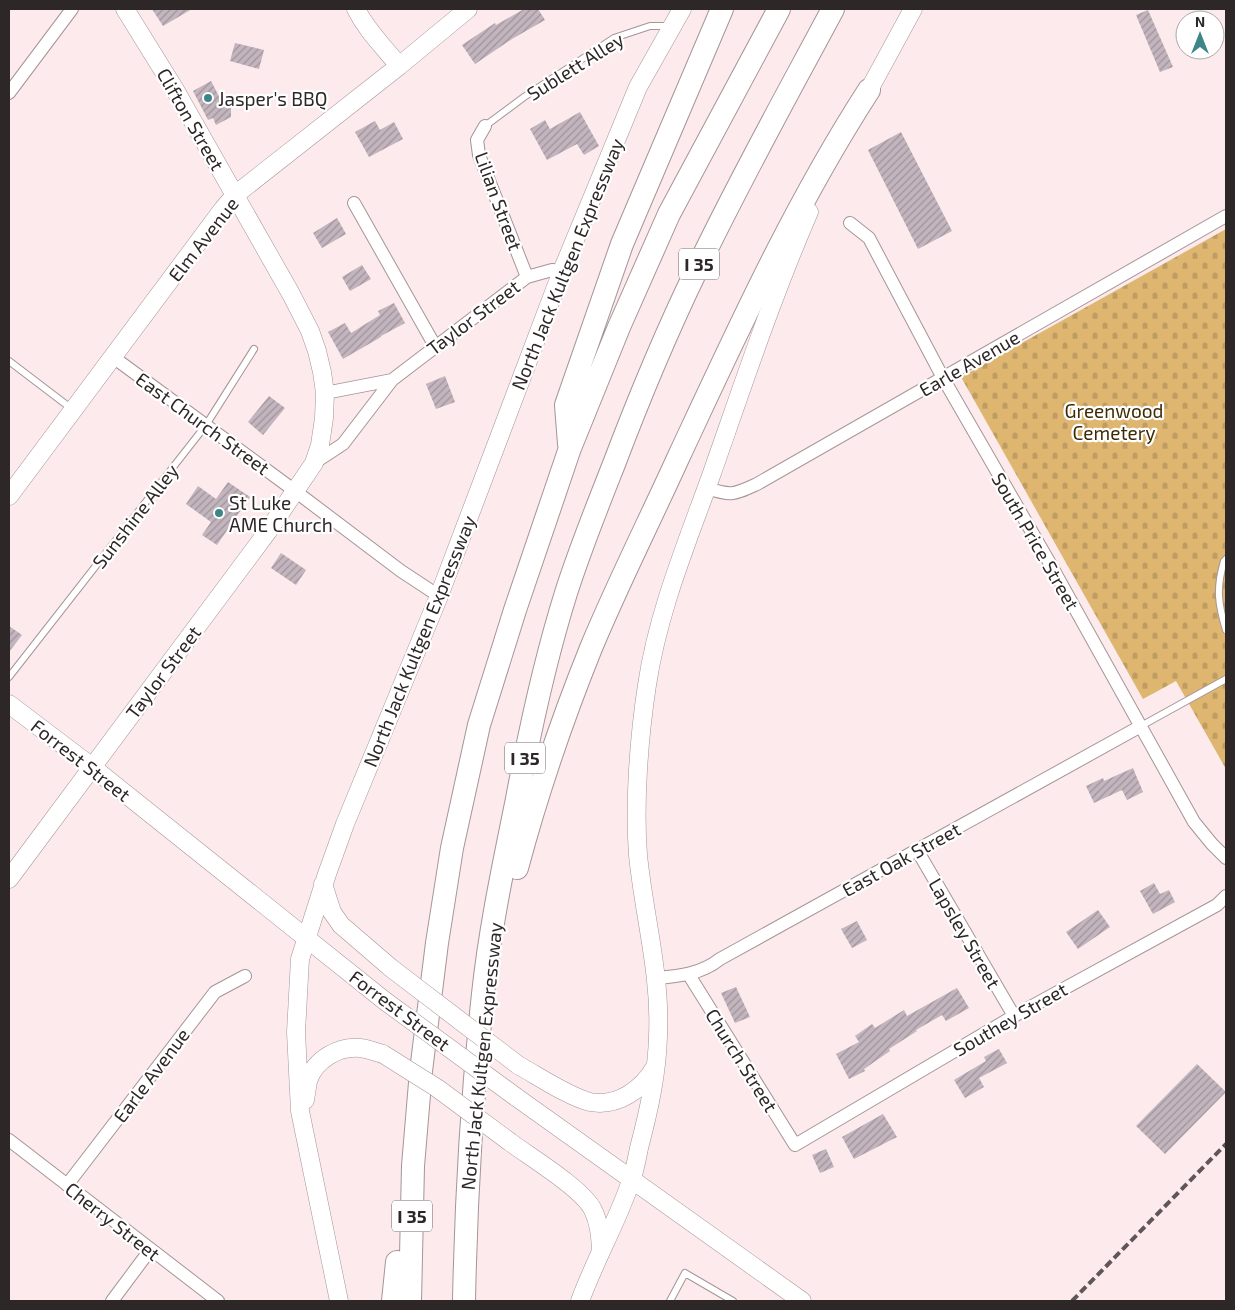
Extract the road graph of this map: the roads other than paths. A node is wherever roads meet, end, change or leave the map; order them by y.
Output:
1 (72, 9) edge
2 (125, 9) edge
3 (356, 9) edge
4 (468, 9) edge
5 (682, 9) edge
6 (722, 9) edge
7 (778, 9) edge
8 (834, 9) edge
9 (913, 9) edge
10 (672, 26) junction
11 (399, 66) junction
12 (869, 90) junction
13 (9, 93) edge
14 (485, 126) joint
15 (235, 195) junction
16 (354, 203) dead end
17 (1226, 216) edge
18 (850, 223) dead end
19 (562, 271) junction
20 (526, 276) junction
21 (435, 346) junction
22 (254, 349) dead end
23 (113, 357) junction
24 (9, 361) edge
25 (943, 378) junction
26 (392, 380) junction
27 (325, 394) junction
28 (73, 410) junction
29 (206, 425) junction
30 (570, 448) junction
31 (314, 462) junction
32 (706, 488) junction
33 (295, 490) junction
34 (9, 496) edge
35 (1226, 559) edge
36 (439, 596) junction
37 (1226, 630) edge
38 (9, 677) edge
39 (1226, 679) edge
40 (9, 704) edge
41 (1141, 726) junction
42 (92, 767) junction
43 (917, 850) junction
44 (1226, 858) edge
45 (9, 879) edge
46 (323, 884) junction
47 (1226, 896) edge
48 (306, 937) junction
49 (689, 974) junction
50 (244, 976) dead end
51 (657, 978) junction
52 (483, 992) junction
53 (1014, 1016) junction
54 (656, 1064) junction
55 (302, 1121) junction
56 (416, 1131) junction
57 (9, 1140) edge
58 (795, 1145) joint
59 (631, 1180) junction
60 (67, 1185) junction
61 (602, 1248) junction
62 (150, 1250) junction
63 (112, 1301) edge
64 (218, 1301) edge
65 (339, 1301) edge
66 (394, 1301) edge
67 (410, 1301) edge
68 (464, 1301) edge
69 (580, 1301) edge
70 (670, 1301) edge
71 (732, 1301) edge
72 (802, 1301) edge

1 - 13 street
2 - 15 main road, Clifton Street
3 - 11 main road
4 - 11 main road, Elm Avenue
5 - 10 main road, North Jack Kultgen Expressway
6 - 30 highway
7 - 30 highway, I 35
8 - 52 highway, North Jack Kultgen Expressway / I 35
9 - 12 main road
10 - 14 lane, Sublett Alley
10 - 19 main road, North Jack Kultgen Expressway
11 - 15 main road, Elm Avenue
12 - 32 main road
12 - 52 highway
14 - 20 street, Lilian Street
15 - 23 main road, Elm Avenue
15 - 27 main road, Clifton Street
16 - 21 street
17 - 25 street, Earle Avenue
18 - 25 street, South Price Street
19 - 20 street, Taylor Street
19 - 36 main road, North Jack Kultgen Expressway
20 - 21 street, Taylor Street
21 - 26 street, Taylor Street
22 - 29 lane, Sunshine Alley
23 - 28 main road, Elm Avenue
23 - 29 street, East Church Street
24 - 28 lane
25 - 32 street, Earle Avenue
25 - 41 street, South Price Street
26 - 27 street, Taylor Street
26 - 31 street, Taylor Street
27 - 31 main road, Taylor Street
28 - 34 main road, Elm Avenue
29 - 33 street, East Church Street
29 - 38 lane, Sunshine Alley
30 - 56 highway, I 35
31 - 33 main road, Taylor Street
32 - 51 main road
33 - 36 street, East Church Street
33 - 42 main road, Taylor Street
35 - 37 lane
36 - 46 main road, North Jack Kultgen Expressway
39 - 41 lane
40 - 42 main road, Forrest Street
41 - 43 street, East Oak Street
41 - 44 street, South Price Street
42 - 45 main road, Taylor Street
42 - 48 main road, Forrest Street
43 - 49 street, East Oak Street
43 - 53 street, Lapsley Street
46 - 48 main road, North Jack Kultgen Expressway
46 - 54 main road, bridge
47 - 53 street, Southey Street
48 - 55 main road, North Jack Kultgen Expressway
48 - 59 main road, Forrest Street, bridge
49 - 51 street, East Oak Street
49 - 58 street, Church Street
50 - 60 street, Earle Avenue
51 - 54 main road
52 - 68 highway, North Jack Kultgen Expressway / I 35
53 - 58 street, Southey Street
54 - 59 main road
55 - 61 main road, bridge
55 - 65 main road, North Jack Kultgen Expressway
56 - 66 highway
56 - 67 highway, I 35
57 - 60 street, Cherry Street
59 - 61 main road
59 - 72 main road, Forrest Street
60 - 62 street, Cherry Street
61 - 69 main road
62 - 63 street
62 - 64 street, Cherry Street
70 - 71 lane

